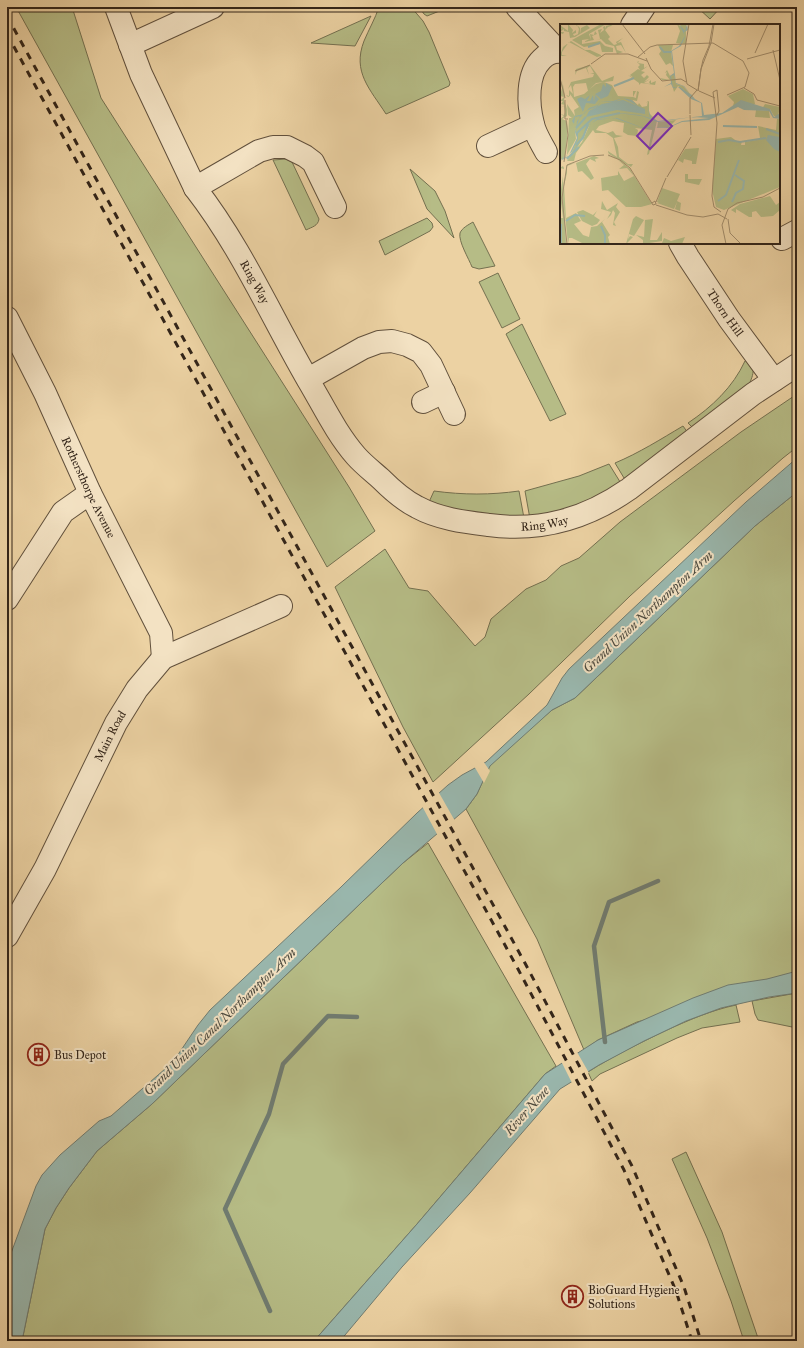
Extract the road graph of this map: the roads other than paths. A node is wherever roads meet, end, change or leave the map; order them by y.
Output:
1 (116, 7) edge
2 (213, 7) edge
3 (517, 7) edge
4 (644, 7) edge
5 (633, 24) edge
6 (130, 45) junction
7 (560, 51) edge
8 (533, 125) junction
9 (488, 146) dead end
10 (546, 152) dead end
11 (195, 188) junction
12 (335, 207) dead end
13 (681, 244) edge
14 (7, 318) edge
15 (797, 365) edge
16 (308, 379) junction
17 (774, 380) junction
18 (444, 392) junction
19 (424, 402) dead end
20 (454, 414) dead end
21 (90, 493) junction
22 (7, 598) edge
23 (281, 606) dead end
24 (162, 658) junction
25 (8, 934) edge

1 - 6 street, Ring Way
2 - 6 street
3 - 7 street
4 - 5 street
6 - 11 street, Ring Way
7 - 8 street
8 - 9 street
8 - 10 street
11 - 12 street
11 - 16 street, Ring Way
13 - 17 street, Thorn Hill
14 - 21 street, Rothersthorpe Avenue
15 - 17 street, Ring Way
16 - 17 street, Ring Way
16 - 18 street
18 - 19 street
18 - 20 street
21 - 22 street
21 - 24 street, Rothersthorpe Avenue
23 - 24 street, Main Road
24 - 25 street, Main Road

